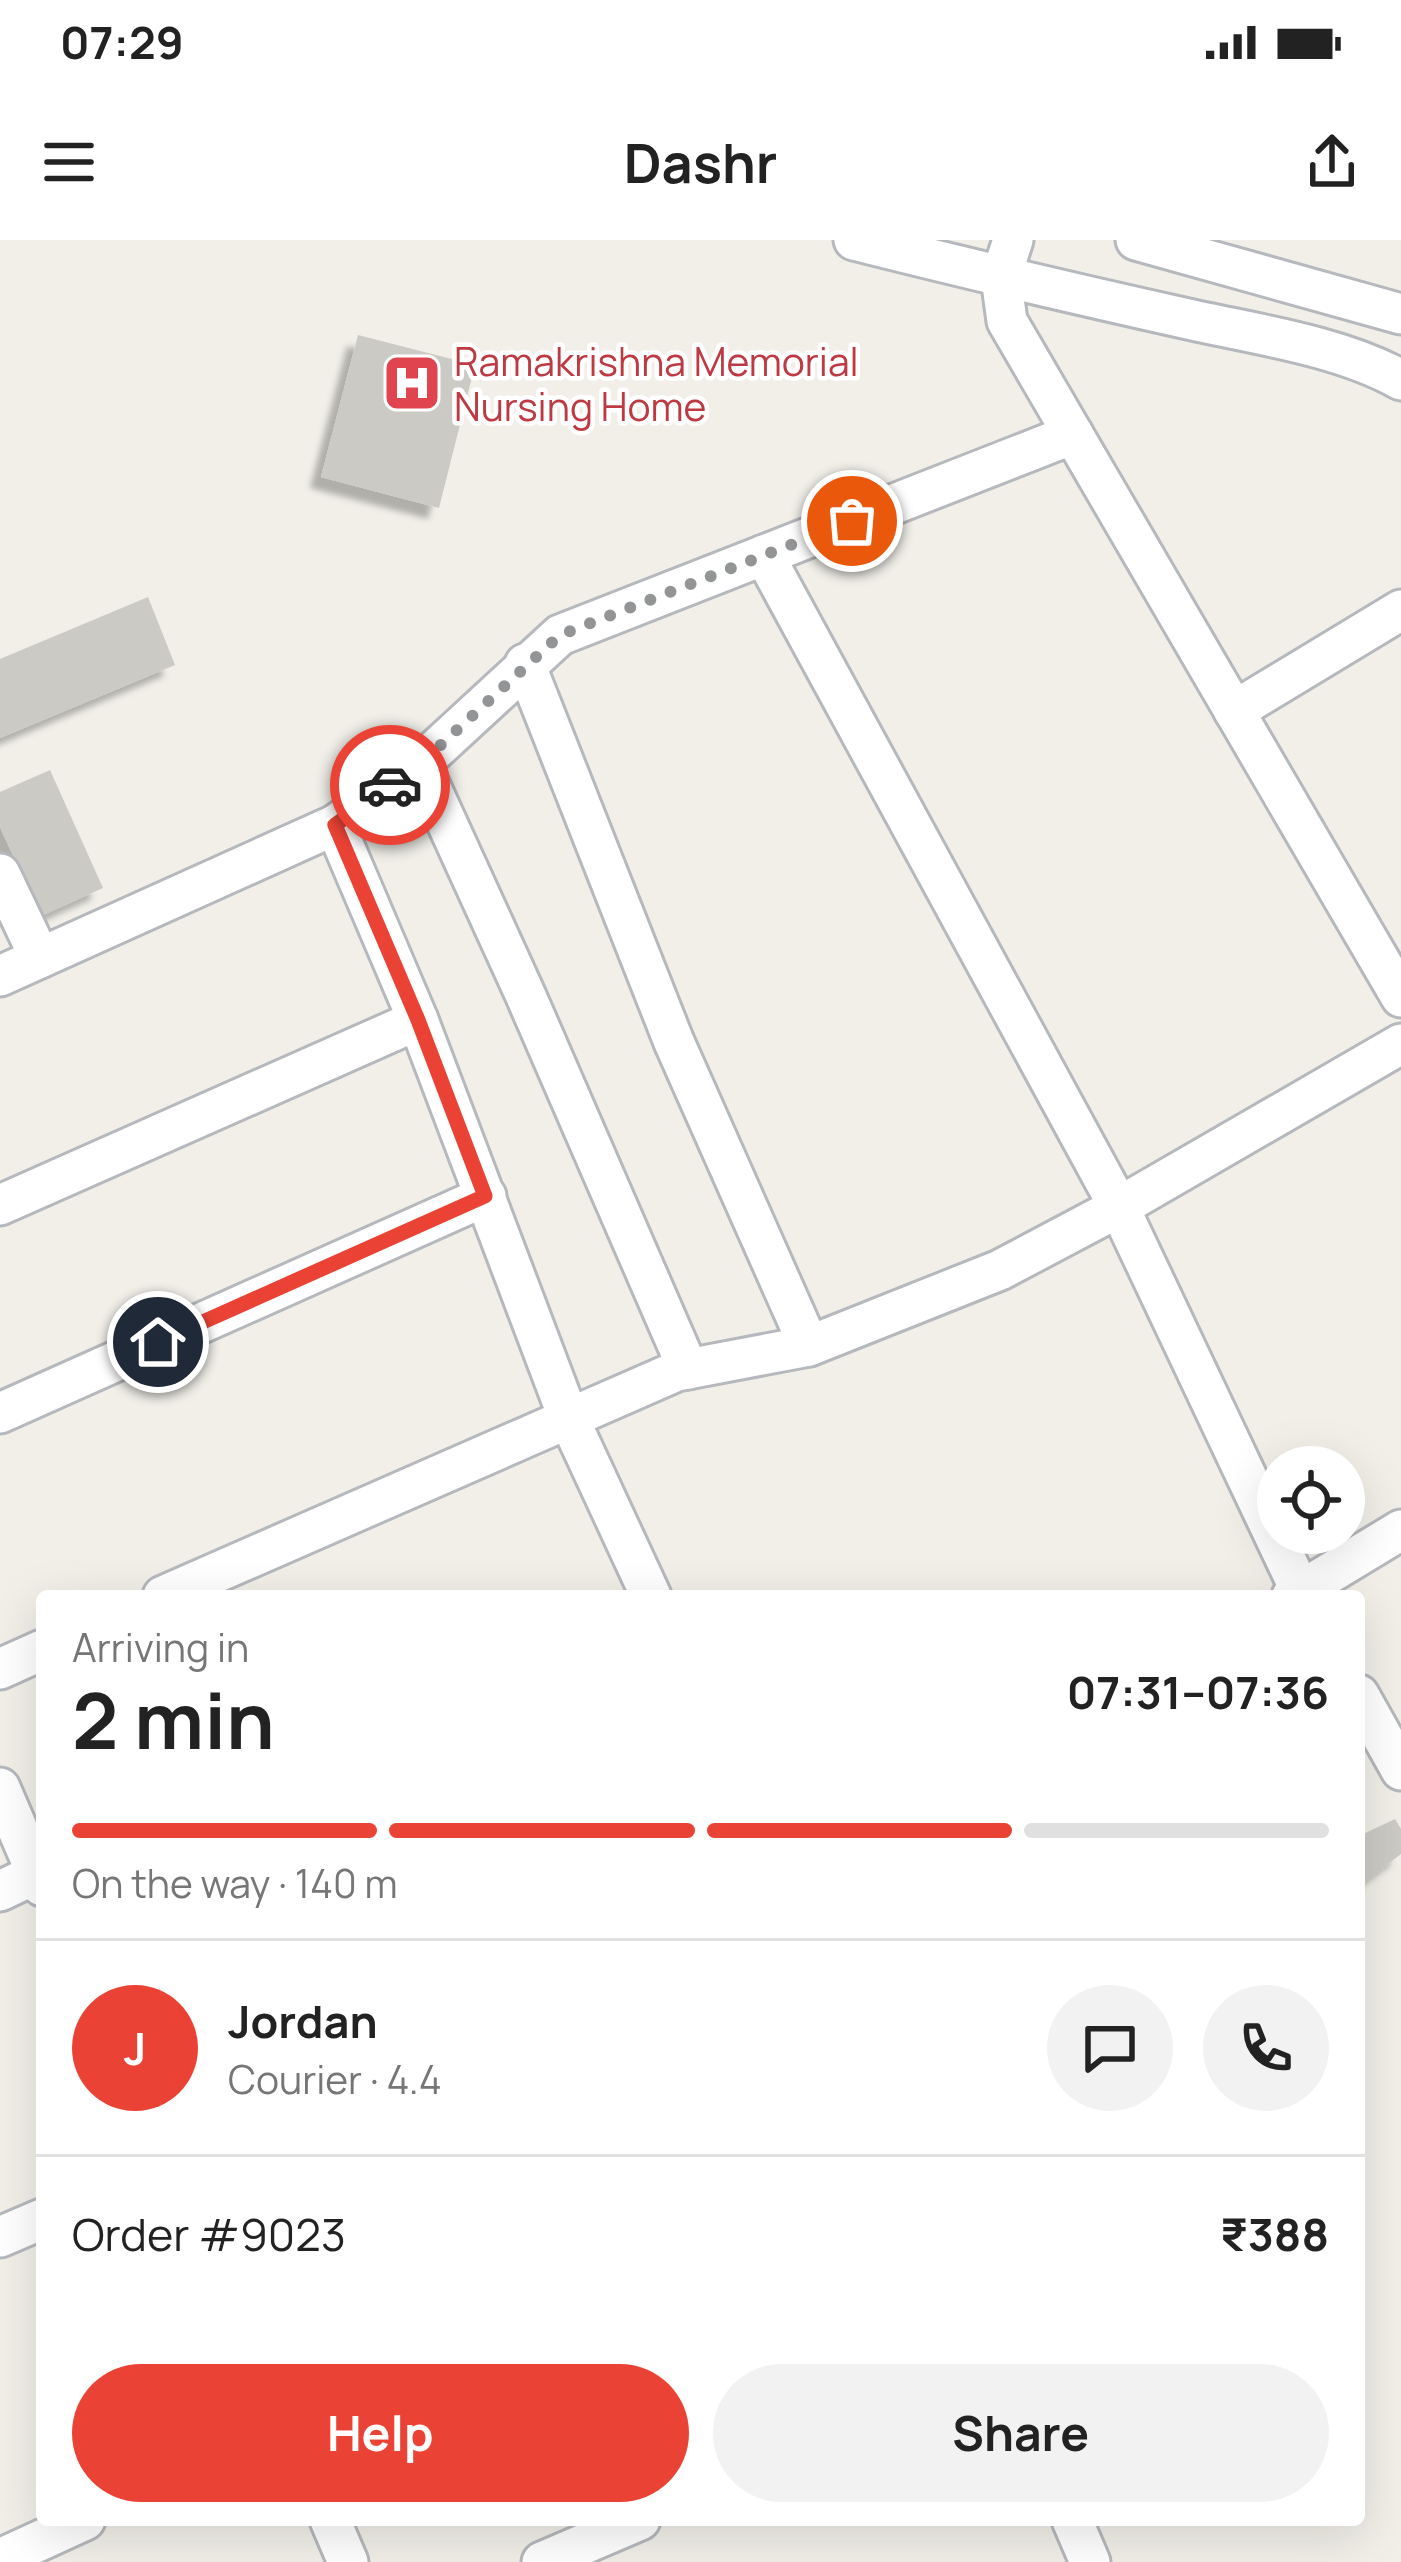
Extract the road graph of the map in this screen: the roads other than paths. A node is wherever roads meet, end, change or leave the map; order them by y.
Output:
1 (854, 240) edge
2 (1136, 240) edge
3 (1007, 259) edge
4 (1401, 314) edge
5 (1401, 380) edge
6 (1073, 434) junction
7 (764, 555) junction
8 (1401, 610) edge
9 (525, 664) junction
10 (1234, 711) junction
11 (420, 764) junction
12 (335, 825) junction
13 (0, 874) edge
14 (40, 958) junction
15 (0, 976) edge
16 (1401, 997) edge
17 (418, 1020) junction
18 (1401, 1044) edge
19 (485, 1196) junction
20 (0, 1204) edge
21 (1119, 1207) junction
22 (809, 1346) junction
23 (688, 1369) junction
24 (0, 1413) edge
25 (569, 1419) junction
26 (1401, 1530) edge
27 (177, 1590) edge
28 (649, 1590) edge
29 (1296, 1590) edge
30 (1304, 1590) edge
31 (36, 1653) edge
32 (0, 1669) edge
33 (1365, 1706) edge
34 (1401, 1770) edge
35 (0, 1789) edge
36 (36, 1867) edge
37 (36, 1878) edge
38 (0, 1891) edge
39 (36, 2222) edge
40 (0, 2237) edge
41 (72, 2526) edge
42 (333, 2526) edge
43 (626, 2526) edge
44 (1075, 2526) edge
45 (0, 2559) edge
46 (348, 2562) edge
47 (542, 2562) edge
48 (1090, 2562) edge

1 - 3 street
2 - 4 street
3 - 5 street
3 - 6 street
6 - 7 street
6 - 10 street
7 - 9 street
7 - 21 street
8 - 10 street
9 - 11 street
9 - 22 street
10 - 16 street
11 - 12 street
11 - 23 street
12 - 14 street
12 - 17 street
13 - 14 street
14 - 15 street
17 - 19 street
17 - 20 street
18 - 21 street
19 - 24 street
19 - 25 street
21 - 22 street
21 - 29 street
22 - 23 street
23 - 25 street
25 - 27 street
25 - 28 street
26 - 30 street
31 - 32 street
33 - 34 street
35 - 36 street
37 - 38 street
39 - 40 street
41 - 45 street
42 - 46 street
43 - 47 street
44 - 48 street

